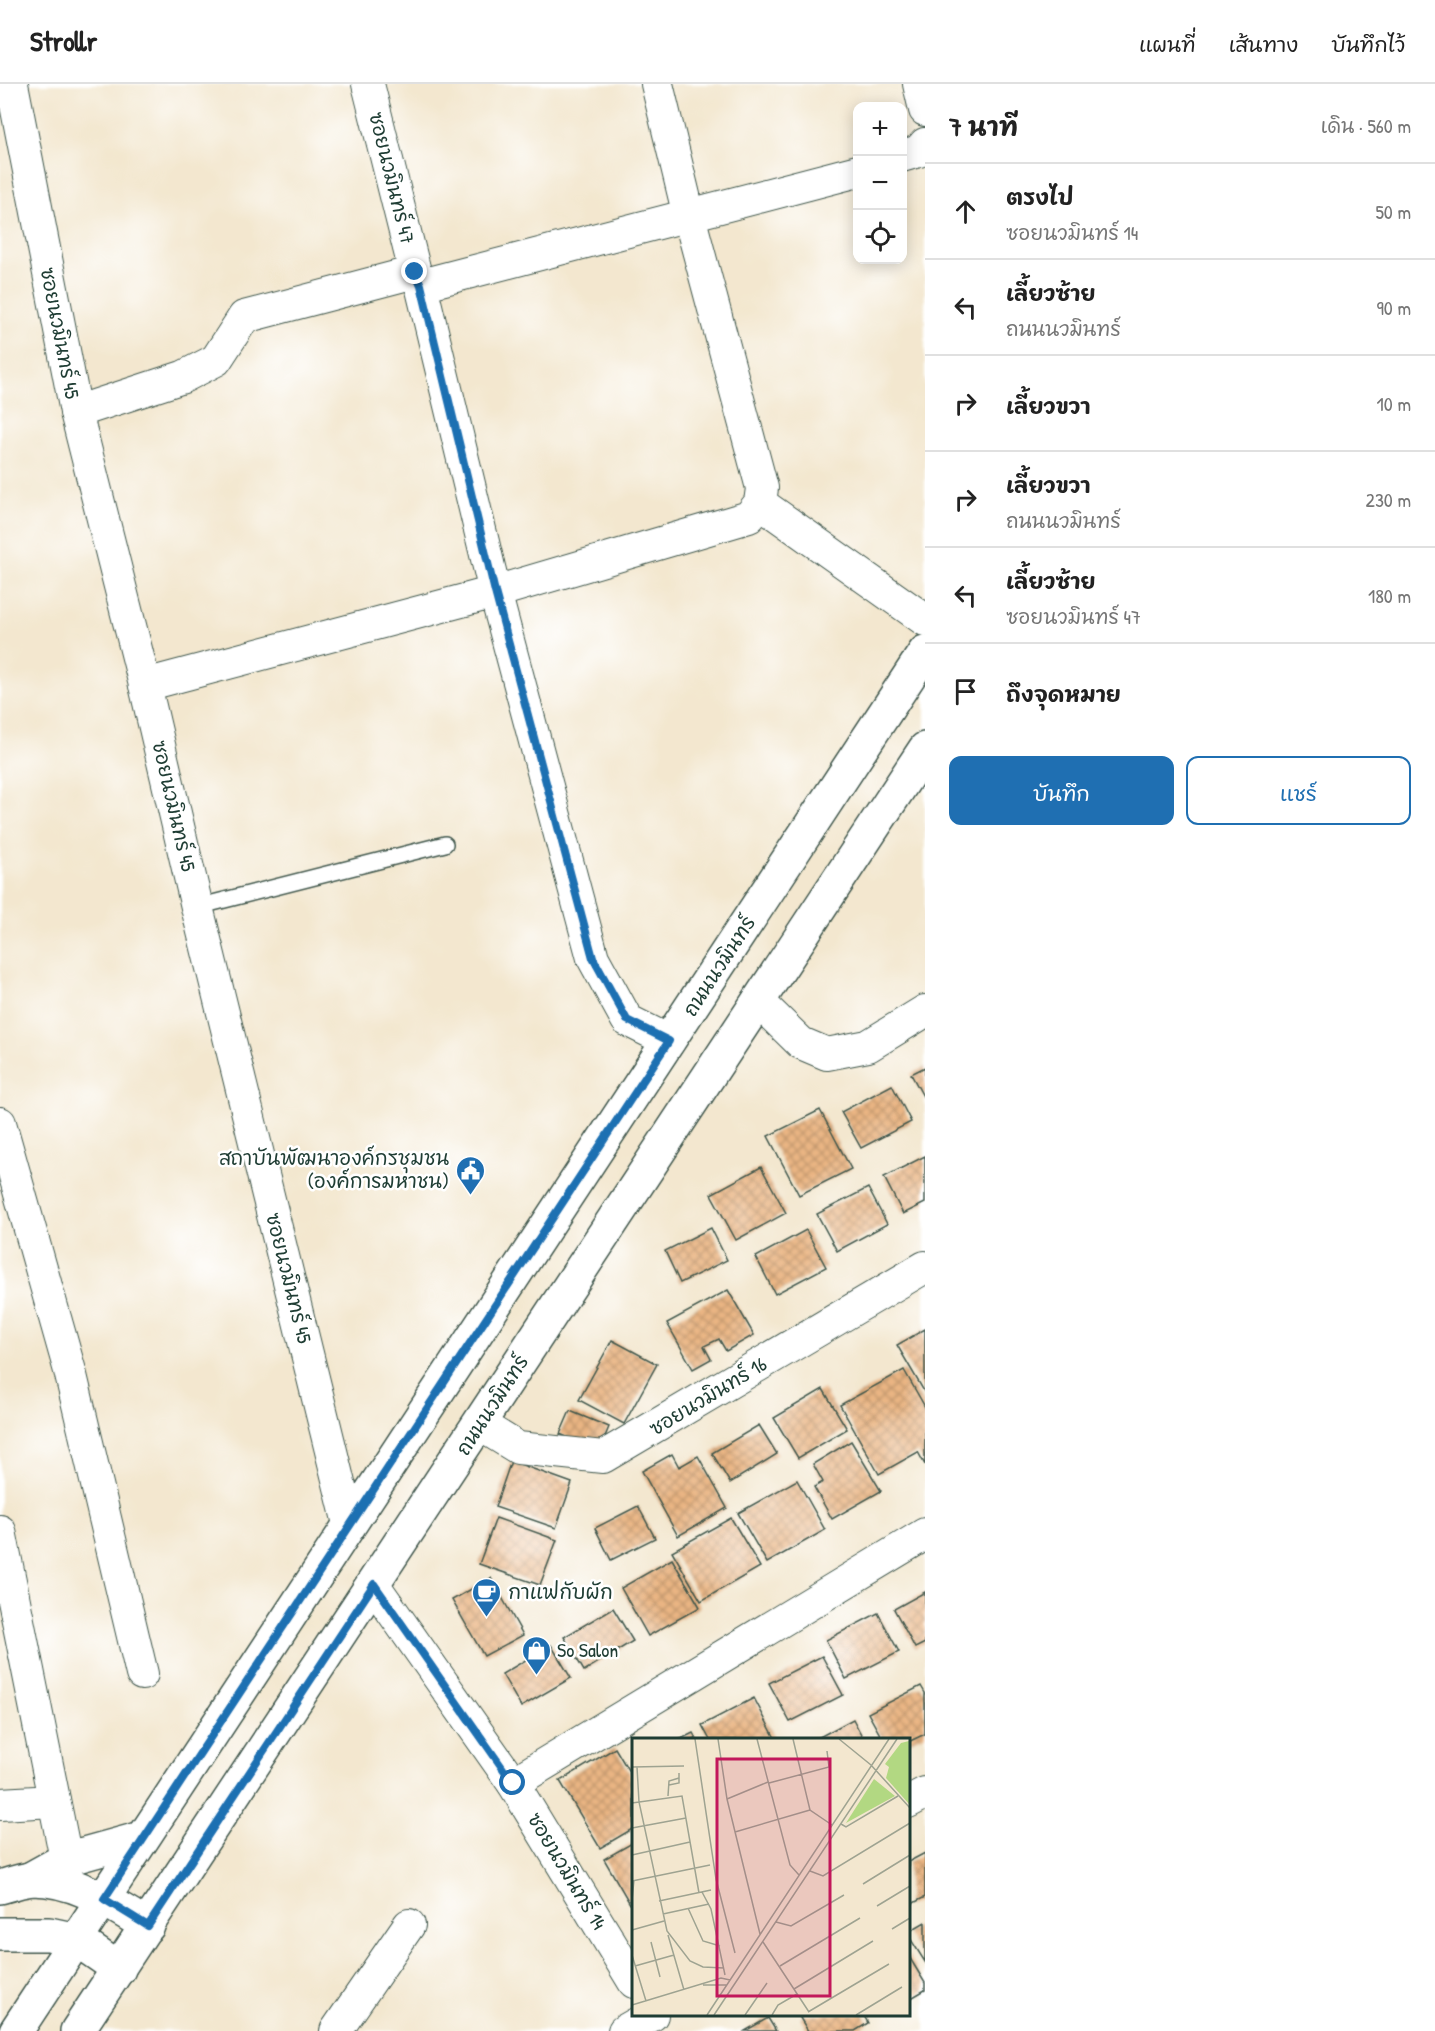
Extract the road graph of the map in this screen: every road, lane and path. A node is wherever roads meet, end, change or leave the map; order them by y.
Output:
1 (12, 84) edge
2 (369, 84) edge
3 (657, 84) edge
4 (919, 84) edge
5 (925, 110) edge
6 (925, 144) edge
7 (907, 155) edge
8 (853, 172) edge
9 (689, 216) junction
10 (418, 279) junction
11 (75, 412) junction
12 (760, 503) junction
13 (495, 592) junction
14 (925, 620) edge
15 (925, 652) edge
16 (146, 685) junction
17 (925, 749) edge
18 (445, 844) dead end
19 (197, 907) junction
20 (758, 1001) junction
21 (925, 1011) edge
22 (669, 1041) junction
23 (0, 1123) edge
24 (925, 1268) edge
25 (479, 1424) junction
26 (349, 1524) junction
27 (0, 1531) edge
28 (925, 1534) edge
29 (374, 1584) junction
30 (9, 1621) edge
31 (142, 1674) dead end
32 (513, 1783) junction
33 (925, 1792) edge
34 (54, 1801) junction
35 (910, 1801) edge
36 (0, 1804) edge
37 (142, 1838) junction
38 (66, 1858) junction
39 (15, 1883) edge
40 (104, 1899) junction
41 (409, 1924) dead end
42 (148, 1926) junction
43 (0, 1934) edge
44 (77, 1940) junction
45 (119, 1969) junction
46 (632, 1972) edge
47 (650, 2016) edge
48 (653, 2016) edge
49 (16, 2031) edge
50 (77, 2031) edge
51 (336, 2031) edge
52 (624, 2031) edge
53 (662, 2031) edge

1 - 11 street, ซอยนวมินทร์ 45
2 - 10 street, ซอยนวมินทร์ 47
3 - 9 street
4 - 5 street
6 - 7 street
8 - 9 street
9 - 10 street
9 - 12 street
10 - 11 street
10 - 13 street, ซอยนวมินทร์ 47
11 - 16 street, ซอยนวมินทร์ 45
12 - 13 street
12 - 14 street
13 - 16 street
13 - 22 street, ซอยนวมินทร์ 47
15 - 22 main road, ถนนนวมินทร์
16 - 19 street, ซอยนวมินทร์ 45
17 - 20 main road, ถนนนวมินทร์
18 - 19 lane
19 - 26 street, ซอยนวมินทร์ 45
20 - 21 street
20 - 25 main road, ถนนนวมินทร์
22 - 26 main road, ถนนนวมินทร์
23 - 31 street
24 - 25 street, ซอยนวมินทร์ 16
25 - 29 main road, ถนนนวมินทร์
26 - 37 main road, ถนนนวมินทร์
27 - 30 street
28 - 32 street
29 - 32 street, ซอยนวมินทร์ 14
29 - 42 main road, ถนนนวมินทร์
30 - 34 street
32 - 46 street, ซอยนวมินทร์ 14
33 - 35 street
34 - 36 street
34 - 38 street
37 - 38 main road
37 - 40 main road, ถนนนวมินทร์
38 - 39 main road
39 - 40 main road
40 - 42 main road
40 - 44 main road, ถนนนวมินทร์
41 - 51 street
42 - 45 main road, ถนนนวมินทร์
43 - 44 main road
44 - 45 main road
44 - 49 main road, ถนนนวมินทร์
45 - 50 main road, ถนนนวมินทร์
47 - 52 street
48 - 53 street

